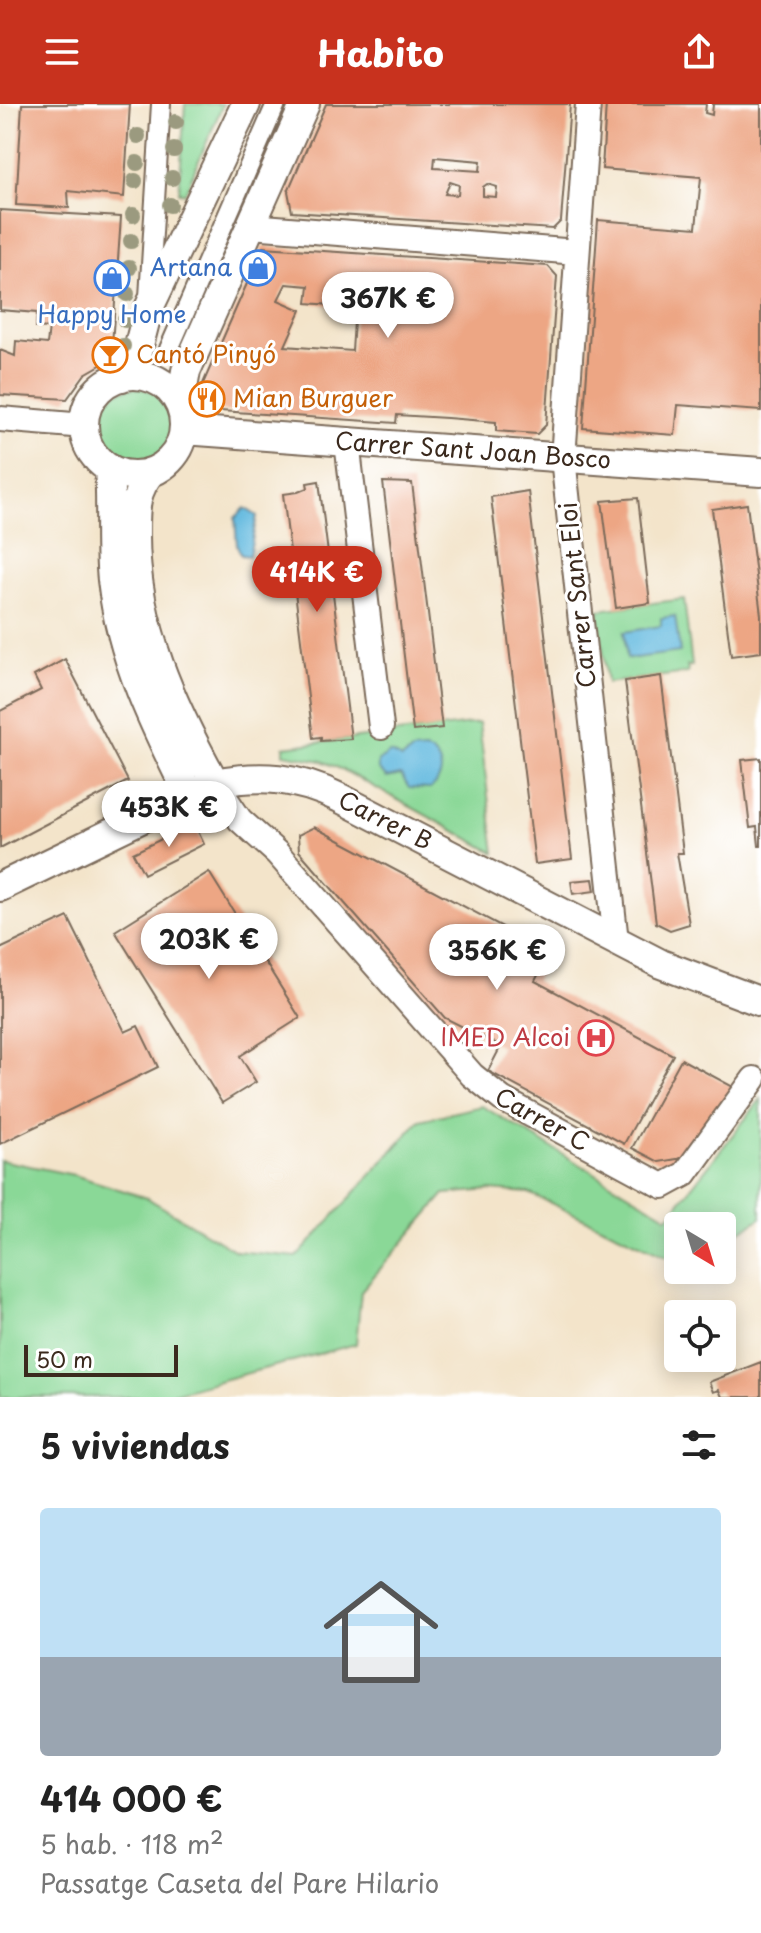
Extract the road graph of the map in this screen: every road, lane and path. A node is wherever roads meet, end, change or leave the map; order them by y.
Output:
1 (161, 104) edge
2 (246, 104) edge
3 (276, 104) edge
4 (305, 104) edge
5 (588, 104) edge
6 (251, 226) junction
7 (577, 252) junction
8 (148, 310) junction
9 (169, 349) dead end
10 (122, 377) junction
11 (182, 418) junction
12 (0, 419) edge
13 (85, 426) junction
14 (347, 442) junction
15 (563, 458) junction
16 (109, 469) junction
17 (151, 472) junction
18 (761, 472) edge
19 (381, 727) dead end
20 (215, 783) junction
21 (189, 795) junction
22 (0, 887) edge
23 (616, 941) junction
24 (761, 1002) edge
25 (754, 1079) dead end

1 - 8 street
2 - 8 street
3 - 9 street
4 - 6 street
5 - 7 street, Carrer Sant Eloi
6 - 7 street
6 - 11 street
7 - 15 street, Carrer Sant Eloi
8 - 10 street
10 - 11 street
10 - 13 street
11 - 14 street, Carrer Sant Joan Bosco
11 - 17 street
12 - 13 street
13 - 16 street
14 - 15 street, Carrer Sant Joan Bosco
14 - 19 street
15 - 18 street, Carrer Sant Joan Bosco
15 - 23 street, Carrer Sant Eloi
16 - 17 street
16 - 21 street
17 - 20 street
20 - 21 street, Carrer B
20 - 23 street, Carrer B
20 - 25 street, Carrer C
21 - 22 street, Carrer B
23 - 24 street, Carrer B

